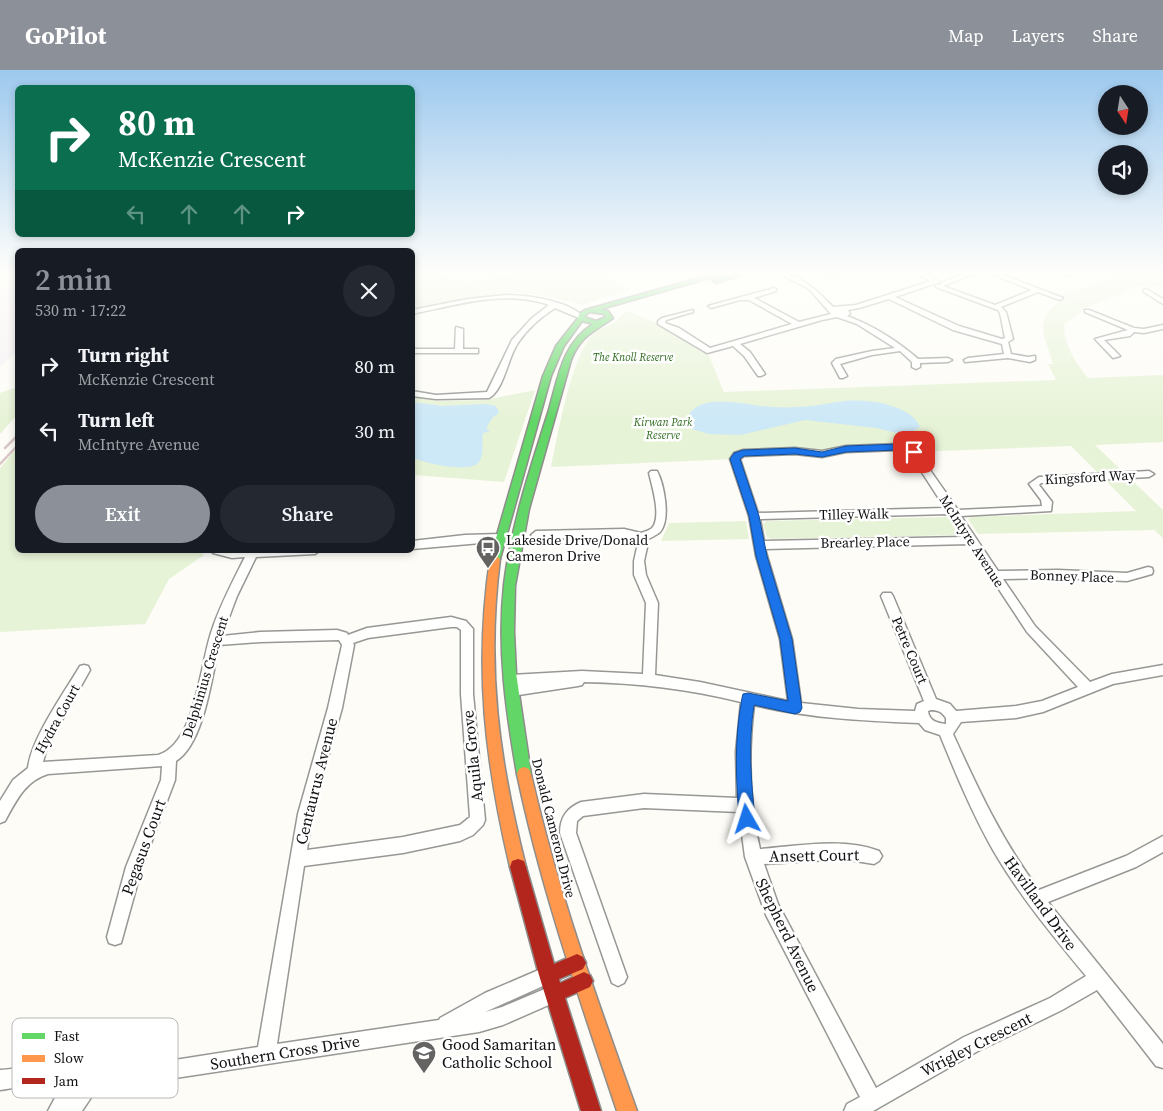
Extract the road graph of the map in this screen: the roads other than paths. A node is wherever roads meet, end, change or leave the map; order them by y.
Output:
1 (533, 322) edge
2 (578, 322) edge
3 (585, 322) edge
4 (604, 322) edge
5 (661, 322) edge
6 (792, 322) edge
7 (809, 322) edge
8 (857, 322) edge
9 (942, 322) edge
10 (1005, 322) edge
11 (1114, 322) edge
12 (600, 323) junction
13 (798, 325) junction
14 (1163, 327) edge
15 (459, 329) dead end
16 (1152, 329) junction
17 (1133, 330) junction
18 (1163, 334) edge
19 (1002, 341) junction
20 (734, 344) junction
21 (901, 349) junction
22 (415, 351) edge
23 (459, 351) junction
24 (475, 351) dead end
25 (1008, 356) junction
26 (1116, 356) dead end
27 (1032, 358) dead end
28 (948, 360) dead end
29 (968, 360) dead end
30 (761, 374) dead end
31 (843, 376) dead end
32 (415, 393) edge
33 (654, 473) dead end
34 (1149, 474) dead end
35 (954, 512) junction
36 (754, 516) junction
37 (536, 535) dead end
38 (641, 538) junction
39 (972, 540) junction
40 (499, 542) junction
41 (517, 543) junction
42 (759, 545) junction
43 (415, 546) edge
44 (228, 553) edge
45 (253, 553) joint
46 (1148, 571) dead end
47 (995, 575) junction
48 (887, 596) dead end
49 (347, 640) junction
50 (215, 641) junction
51 (84, 670) dead end
52 (1163, 670) edge
53 (649, 680) junction
54 (511, 686) junction
55 (1086, 688) junction
56 (488, 689) junction
57 (748, 698) junction
58 (932, 704) junction
59 (795, 708) junction
60 (922, 717) junction
61 (949, 724) junction
62 (168, 758) junction
63 (36, 770) junction
64 (745, 805) junction
65 (0, 816) edge
66 (1163, 844) edge
67 (753, 856) junction
68 (874, 856) dead end
69 (298, 860) junction
70 (1036, 899) junction
71 (115, 937) dead end
72 (577, 963) junction
73 (548, 975) junction
74 (618, 977) dead end
75 (1098, 979) junction
76 (584, 982) junction
77 (554, 994) junction
78 (436, 1029) junction
79 (266, 1055) junction
80 (1163, 1059) edge
81 (178, 1069) edge
82 (73, 1100) edge
83 (872, 1101) junction
84 (58, 1111) edge
85 (591, 1111) edge
86 (627, 1111) edge
87 (854, 1111) edge

1 - 32 street
2 - 40 street
3 - 12 street
4 - 12 street, Donald Cameron Drive
5 - 20 street
6 - 13 street
7 - 13 street
8 - 21 street
9 - 19 street
10 - 19 street
11 - 17 street
12 - 41 street, Donald Cameron Drive
13 - 20 street
14 - 16 street
15 - 23 street
16 - 17 street
16 - 18 street
17 - 26 street
19 - 25 street
20 - 30 street
21 - 28 street
21 - 31 street
22 - 23 street
23 - 24 street
25 - 27 street
25 - 29 street
33 - 38 street
34 - 35 street, Kingsford Way
35 - 36 street, Tilley Walk
35 - 36 street, McIntyre Avenue
35 - 39 street, McIntyre Avenue
36 - 42 street, McIntyre Avenue
37 - 38 street
38 - 53 street
39 - 42 street, Brearley Place
39 - 47 street, McIntyre Avenue
40 - 41 street
40 - 43 street
40 - 56 street
41 - 54 street, Donald Cameron Drive
42 - 59 street, McIntyre Avenue
44 - 45 street
45 - 50 street, Delphinius Crescent
46 - 47 street, Bonney Place
47 - 55 street, McIntyre Avenue
48 - 58 street, Petre Court
49 - 50 street
49 - 69 street, Centaurus Avenue
49 - 69 street, Aquila Grove
50 - 62 street, Delphinius Crescent
51 - 63 street, Hydra Court
52 - 55 street
53 - 54 street
53 - 57 street
54 - 56 street
54 - 72 street, Donald Cameron Drive
55 - 61 street
56 - 73 street
57 - 59 street
57 - 64 street, Shepherd Avenue
58 - 60 street
58 - 61 street
59 - 60 street
60 - 61 street
61 - 70 street, Havilland Drive
62 - 63 street
62 - 71 street, Pegasus Court
63 - 65 street
64 - 67 street, Shepherd Avenue
64 - 74 street
66 - 70 street
67 - 68 street, Ansett Court
67 - 83 street, Shepherd Avenue
69 - 79 street, Centaurus Avenue
70 - 75 street, Havilland Drive
72 - 73 street, Southern Cross Drive
72 - 76 street, Donald Cameron Drive
73 - 77 street
73 - 78 street, Southern Cross Drive
75 - 80 street, Havilland Drive
75 - 83 street, Wrigley Crescent
76 - 77 street, Southern Cross Drive
76 - 86 street, Donald Cameron Drive
77 - 78 street, Southern Cross Drive
77 - 85 street
78 - 79 street, Southern Cross Drive
79 - 81 street, Southern Cross Drive
82 - 84 street, Southern Cross Drive
83 - 87 street, Wrigley Crescent

